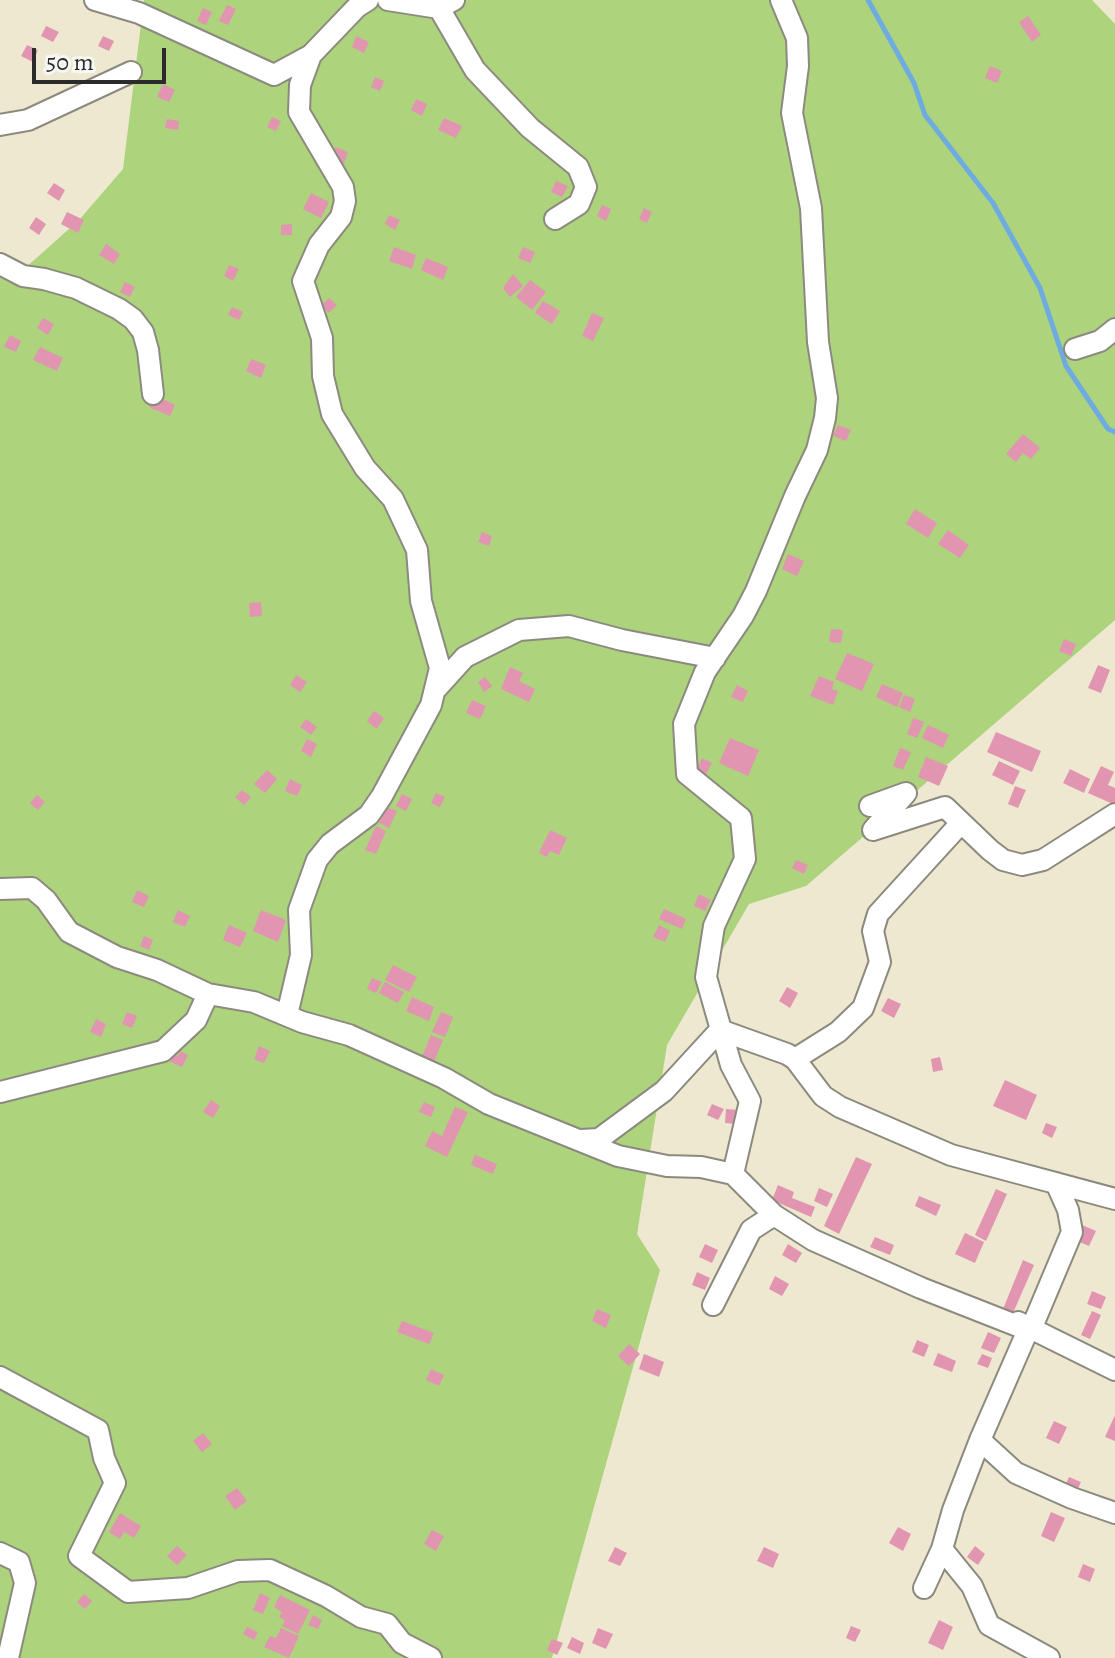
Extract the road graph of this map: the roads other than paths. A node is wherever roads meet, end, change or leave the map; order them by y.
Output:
1 (95, 0) edge
2 (368, 0) edge
3 (388, 0) edge
4 (781, 0) edge
5 (447, 4) edge
6 (311, 55) junction
7 (131, 72) dead end
8 (0, 125) edge
9 (555, 219) dead end
10 (0, 264) edge
11 (1115, 329) edge
12 (1075, 349) dead end
13 (153, 394) dead end
14 (715, 658) junction
15 (434, 691) junction
16 (870, 806) dead end
17 (1115, 814) edge
18 (961, 823) junction
19 (0, 889) edge
20 (208, 994) junction
21 (287, 1015) junction
22 (720, 1030) junction
23 (795, 1059) junction
24 (0, 1092) edge
25 (581, 1140) junction
26 (733, 1174) junction
27 (1056, 1183) junction
28 (1115, 1199) edge
29 (774, 1215) junction
30 (813, 1240) junction
31 (713, 1305) dead end
32 (1032, 1327) junction
33 (1115, 1370) edge
34 (0, 1377) edge
35 (980, 1440) junction
36 (1115, 1513) edge
37 (942, 1549) junction
38 (0, 1553) edge
39 (924, 1588) dead end
40 (8, 1658) edge
41 (431, 1658) edge
42 (1049, 1658) edge

1 - 6 street
2 - 6 street
3 - 5 street
4 - 14 street
5 - 9 street
6 - 15 street
7 - 8 street
10 - 13 street
11 - 12 street
14 - 15 street
14 - 22 street
15 - 21 street
16 - 18 street
17 - 18 street
18 - 23 street
19 - 20 street
20 - 21 street
20 - 24 street
21 - 25 street
22 - 23 street
22 - 25 street
22 - 26 street
23 - 27 street
25 - 26 street
26 - 29 street
27 - 28 street
27 - 32 street
29 - 30 street
29 - 31 street
30 - 32 street
30 - 35 street
32 - 33 street
34 - 41 street
35 - 36 street
35 - 37 street
37 - 39 street
37 - 42 street
38 - 40 street

